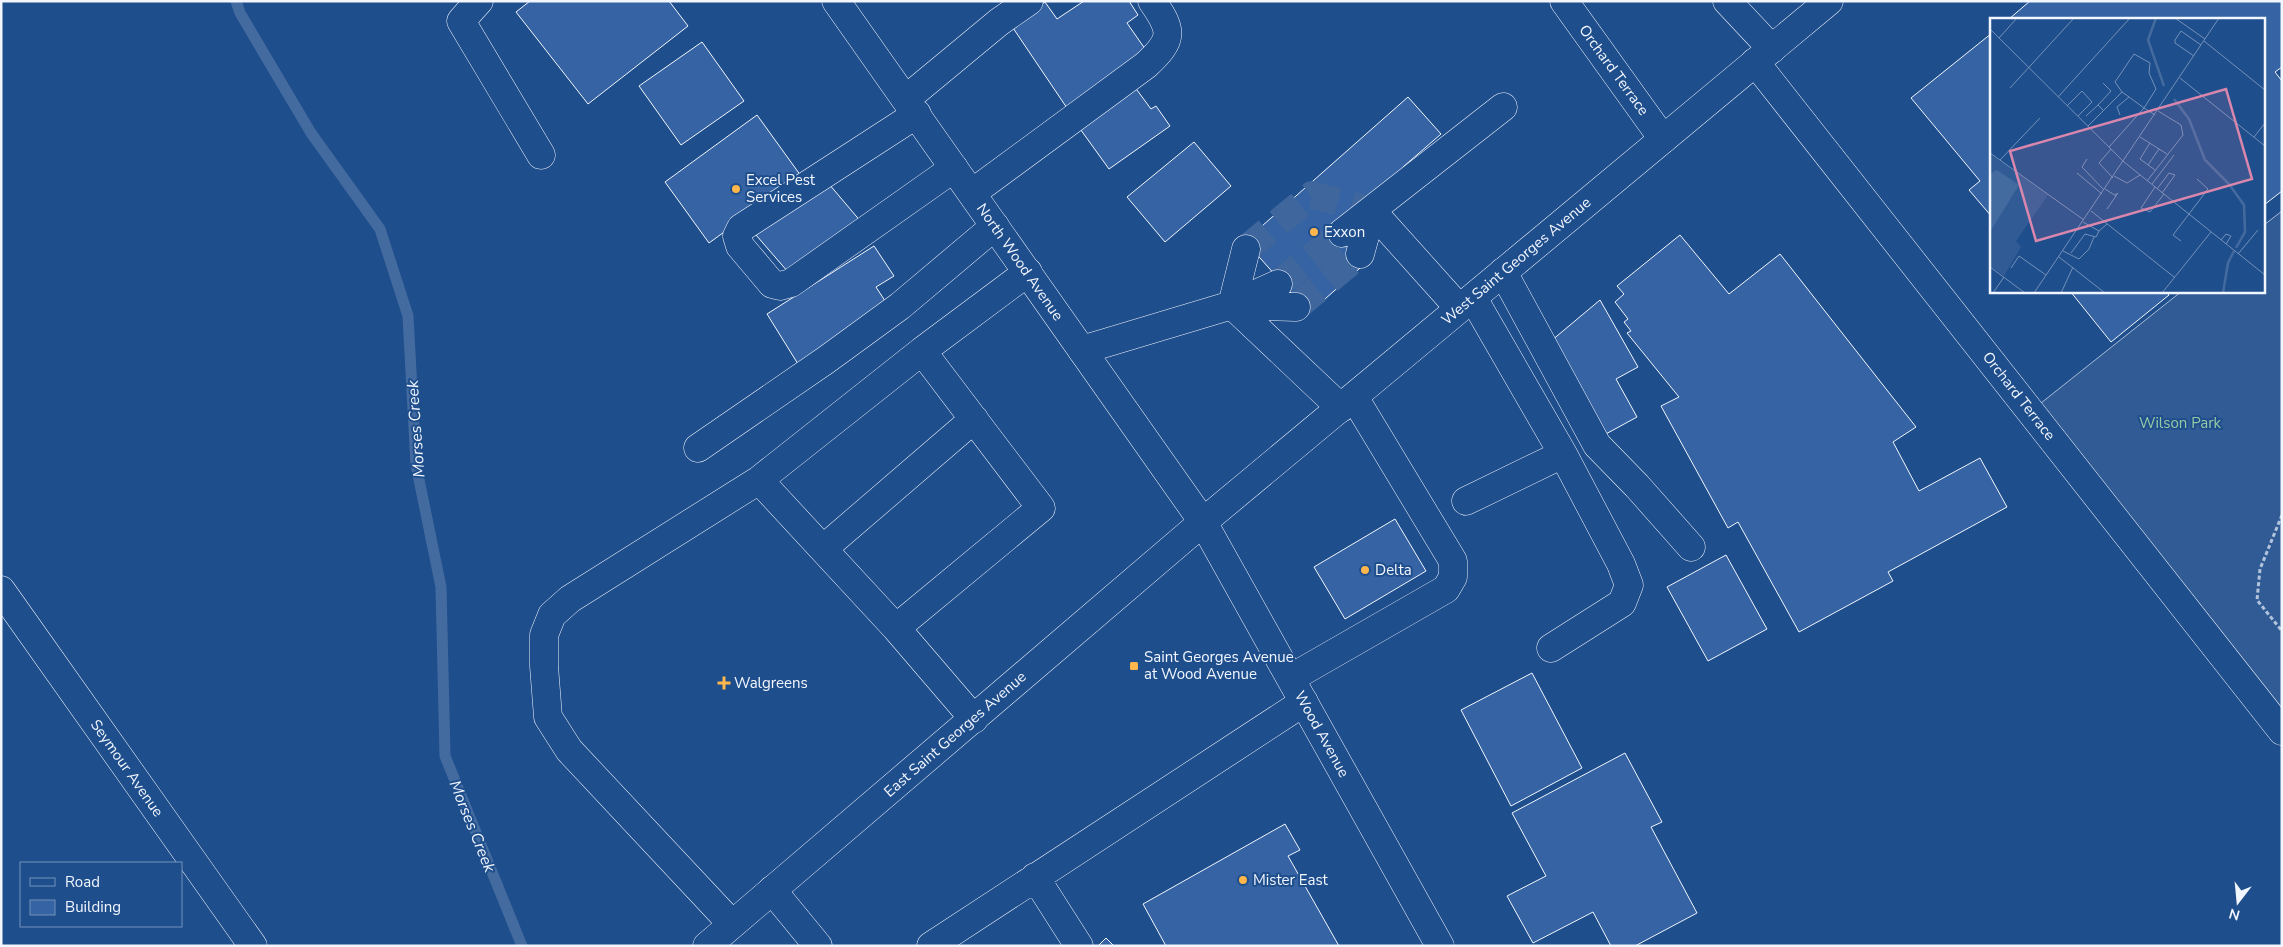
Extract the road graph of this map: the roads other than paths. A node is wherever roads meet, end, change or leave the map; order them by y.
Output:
1 (479, 1) edge
2 (836, 1) edge
3 (1029, 1) edge
4 (1152, 1) edge
5 (1564, 1) edge
6 (1727, 1) edge
7 (1829, 1) edge
8 (1763, 56) junction
9 (911, 107) junction
10 (1504, 107) dead end
11 (1663, 139) junction
12 (541, 155) dead end
13 (954, 168) junction
14 (972, 193) junction
15 (1368, 210) junction
16 (995, 226) junction
17 (1342, 233) tunnel mouth
18 (1246, 249) tunnel mouth
19 (1360, 254) tunnel mouth
20 (1028, 272) junction
21 (1503, 272) junction
22 (1278, 284) tunnel mouth
23 (1466, 303) junction
24 (1232, 305) junction
25 (1296, 307) tunnel mouth
26 (1082, 350) junction
27 (922, 351) junction
28 (1347, 402) junction
29 (974, 420) junction
30 (698, 448) dead end
31 (1563, 454) junction
32 (759, 480) junction
33 (1466, 501) dead end
34 (1204, 522) junction
35 (1692, 547) dead end
36 (823, 549) junction
37 (1, 590) edge
38 (896, 628) junction
39 (1551, 648) dead end
40 (1291, 678) junction
41 (1304, 702) junction
42 (974, 719) junction
43 (2282, 731) edge
44 (1035, 877) junction
45 (772, 890) junction
46 (732, 924) junction
47 (253, 946) edge
48 (707, 946) edge
49 (818, 946) edge
50 (931, 946) edge
51 (1079, 946) edge
52 (1440, 946) edge

1 - 12 main road
2 - 9 main road, North Wood Avenue
3 - 9 main road
4 - 14 main road
5 - 11 main road, Orchard Terrace
6 - 8 main road, Orchard Terrace
7 - 8 main road, West Saint Georges Avenue
8 - 11 main road, West Saint Georges Avenue
8 - 43 main road, Orchard Terrace
9 - 13 main road, North Wood Avenue
9 - 13 main road
10 - 15 main road
11 - 21 main road, West Saint Georges Avenue
13 - 14 main road, North Wood Avenue
14 - 16 main road, North Wood Avenue
15 - 17 main road
15 - 19 main road
15 - 23 main road
16 - 20 main road, North Wood Avenue
16 - 30 main road
18 - 24 main road
20 - 26 main road, North Wood Avenue
20 - 27 main road
21 - 23 main road, West Saint Georges Avenue
21 - 35 main road
22 - 24 main road
23 - 28 main road, West Saint Georges Avenue
23 - 31 main road
24 - 25 main road
24 - 26 main road
24 - 28 main road
26 - 34 main road, North Wood Avenue
27 - 29 main road
27 - 32 main road
28 - 34 main road, West Saint Georges Avenue
28 - 40 main road
29 - 36 main road
29 - 38 main road
31 - 33 main road
31 - 39 main road
32 - 36 main road
32 - 46 main road
34 - 40 main road, Wood Avenue
34 - 42 main road, East Saint Georges Avenue
36 - 38 main road
37 - 47 main road, Seymour Avenue
38 - 42 main road
40 - 41 main road, Wood Avenue
41 - 44 main road
41 - 52 main road, Wood Avenue
42 - 45 main road, East Saint Georges Avenue
44 - 50 main road
44 - 51 main road
45 - 46 main road, East Saint Georges Avenue
45 - 49 main road
46 - 48 main road, East Saint Georges Avenue

